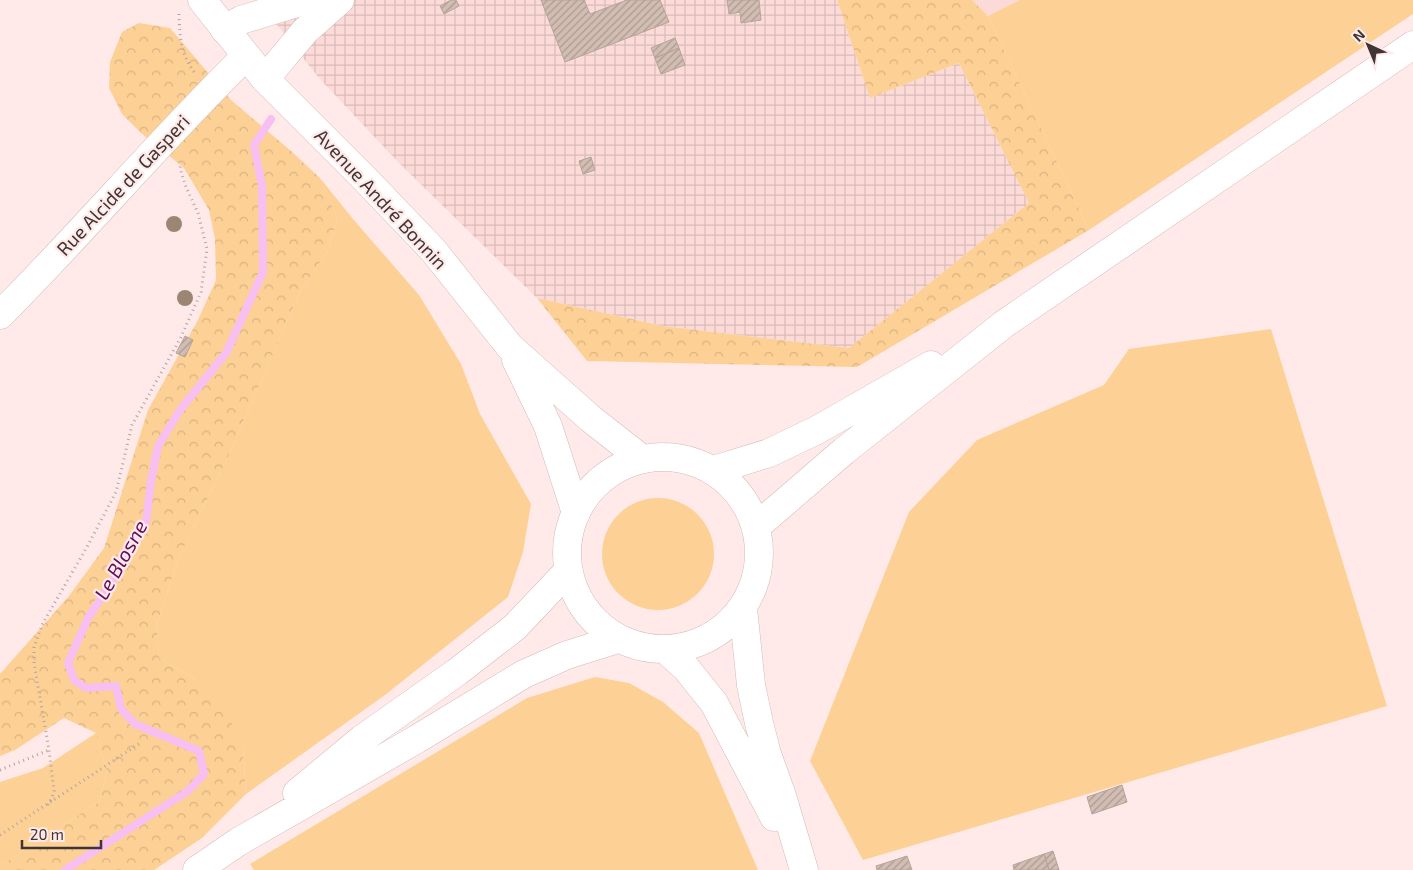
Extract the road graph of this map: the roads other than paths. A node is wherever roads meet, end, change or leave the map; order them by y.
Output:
1 (306, 0) edge
2 (340, 0) edge
3 (190, 3) edge
4 (224, 29) junction
5 (1413, 45) edge
6 (246, 56) junction
7 (265, 79) junction
8 (0, 315) edge
9 (1004, 324) junction
10 (510, 348) junction
11 (642, 459) junction
12 (714, 470) junction
13 (576, 512) junction
14 (757, 526) junction
15 (568, 571) junction
16 (743, 608) junction
17 (618, 639) junction
18 (666, 650) junction
19 (238, 842) junction
20 (197, 870) edge
21 (803, 870) edge

1 - 4 main road
2 - 7 main road
3 - 4 main road, Avenue André Bonnin
4 - 6 main road, Avenue André Bonnin
5 - 9 main road
6 - 7 main road, Avenue André Bonnin
6 - 8 main road, Rue Alcide de Gasperi
7 - 10 main road, Avenue André Bonnin
9 - 12 main road
9 - 14 main road
10 - 11 main road, Avenue André Bonnin
10 - 13 main road, Avenue André Bonnin
11 - 12 main road
11 - 13 main road
12 - 14 main road
13 - 15 main road
14 - 16 main road
15 - 17 main road
15 - 19 main road
16 - 18 main road
16 - 21 main road
17 - 18 main road
17 - 19 main road
18 - 21 main road
19 - 20 main road

